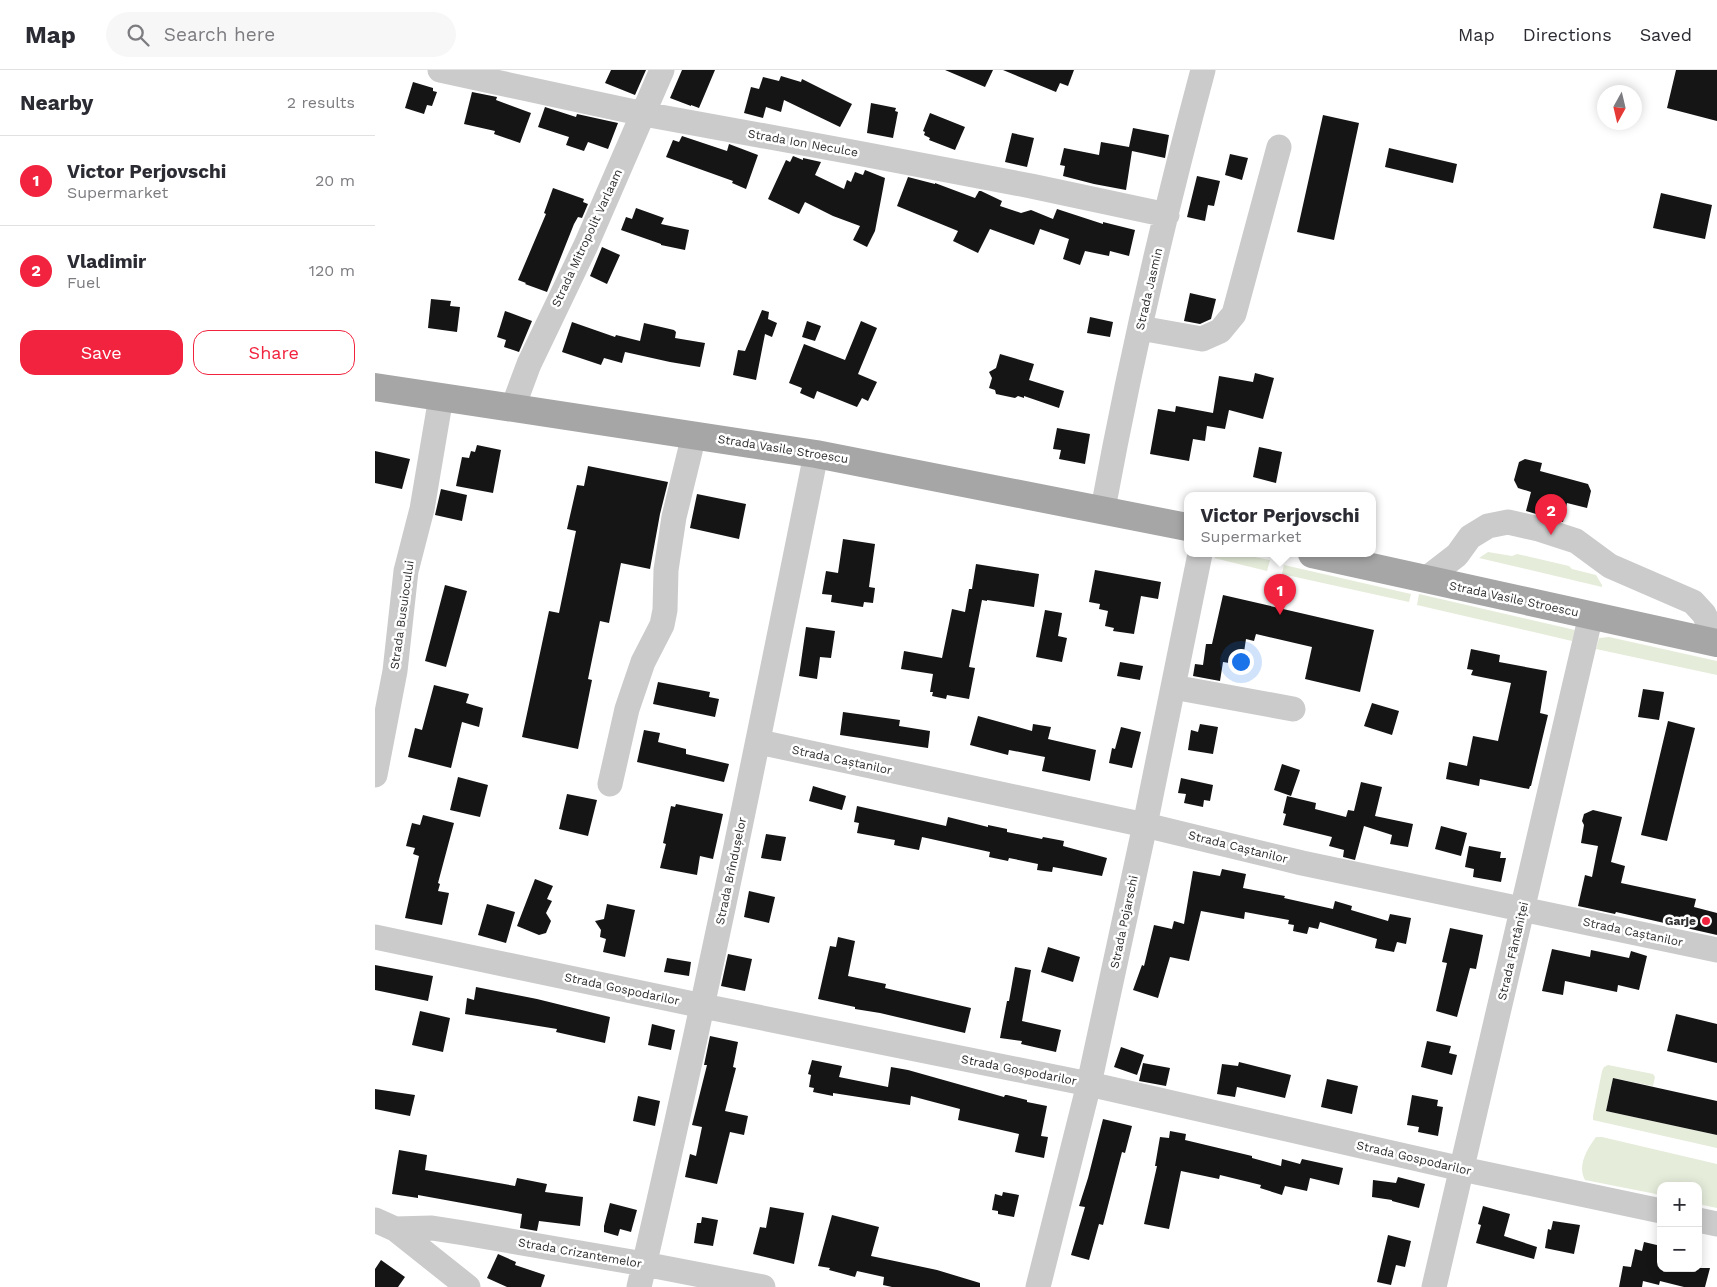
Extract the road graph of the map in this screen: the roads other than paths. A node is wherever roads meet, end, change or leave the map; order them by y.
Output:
1 (440, 70) edge
2 (662, 70) edge
3 (1200, 71) edge
4 (644, 114) junction
5 (1279, 147) dead end
6 (1167, 215) junction
7 (1140, 328) junction
8 (375, 387) edge
9 (441, 397) junction
10 (513, 407) junction
11 (695, 435) junction
12 (816, 454) junction
13 (1103, 509) junction
14 (1184, 525) edge
15 (1199, 557) edge
16 (1326, 557) edge
17 (1426, 579) junction
18 (1591, 615) junction
19 (1717, 642) edge
20 (385, 669) edge
21 (1173, 687) junction
22 (1293, 710) dead end
23 (759, 742) junction
24 (375, 775) edge
25 (610, 784) dead end
26 (1145, 825) junction
27 (1523, 908) junction
28 (375, 937) edge
29 (1717, 950) edge
30 (703, 1006) junction
31 (1089, 1084) junction
32 (1462, 1169) junction
33 (1657, 1210) edge
34 (1702, 1221) edge
35 (1717, 1224) edge
36 (385, 1225) edge
37 (642, 1275) edge
38 (468, 1287) edge
39 (763, 1287) edge
40 (1038, 1287) edge
41 (1434, 1287) edge

1 - 4 street, Strada Ion Neculce
2 - 4 street, Strada Mitropolit Varlaam
3 - 6 street, Strada Jasmin
4 - 6 street, Strada Ion Neculce
4 - 10 street, Strada Mitropolit Varlaam
5 - 7 street
6 - 7 street, Strada Jasmin
7 - 13 street, Strada Jasmin
8 - 9 main road, Strada Vasile Stroescu
9 - 10 main road, Strada Vasile Stroescu
9 - 20 street, Strada Busuiocului
10 - 11 main road, Strada Vasile Stroescu
11 - 12 main road, Strada Vasile Stroescu
11 - 25 street
12 - 13 main road, Strada Vasile Stroescu
12 - 23 street, Strada Brîndușelor
13 - 14 main road, Strada Vasile Stroescu
15 - 21 street, Strada Pojarschi
16 - 17 main road, Strada Vasile Stroescu
17 - 18 main road, Strada Vasile Stroescu
17 - 19 street
18 - 19 main road, Strada Vasile Stroescu
18 - 27 street, Strada Fântâniței
20 - 24 street, Strada Busuiocului
21 - 22 street
21 - 26 street, Strada Pojarschi
23 - 26 street, Strada Caștanilor
23 - 30 street, Strada Brîndușelor
26 - 27 street, Strada Caștanilor
26 - 31 street, Strada Pojarschi
27 - 29 street, Strada Caștanilor
27 - 32 street, Strada Fântâniței
28 - 30 street, Strada Gospodarilor
30 - 31 street, Strada Gospodarilor
30 - 37 street, Strada Brîndușelor
31 - 32 street, Strada Gospodarilor
31 - 40 street, Strada Pojarschi
32 - 33 street, Strada Gospodarilor
32 - 41 street, Strada Fântâniței
34 - 35 street
36 - 37 street, Strada Crizantemelor
36 - 38 street
37 - 39 street, Strada Crizantemelor

